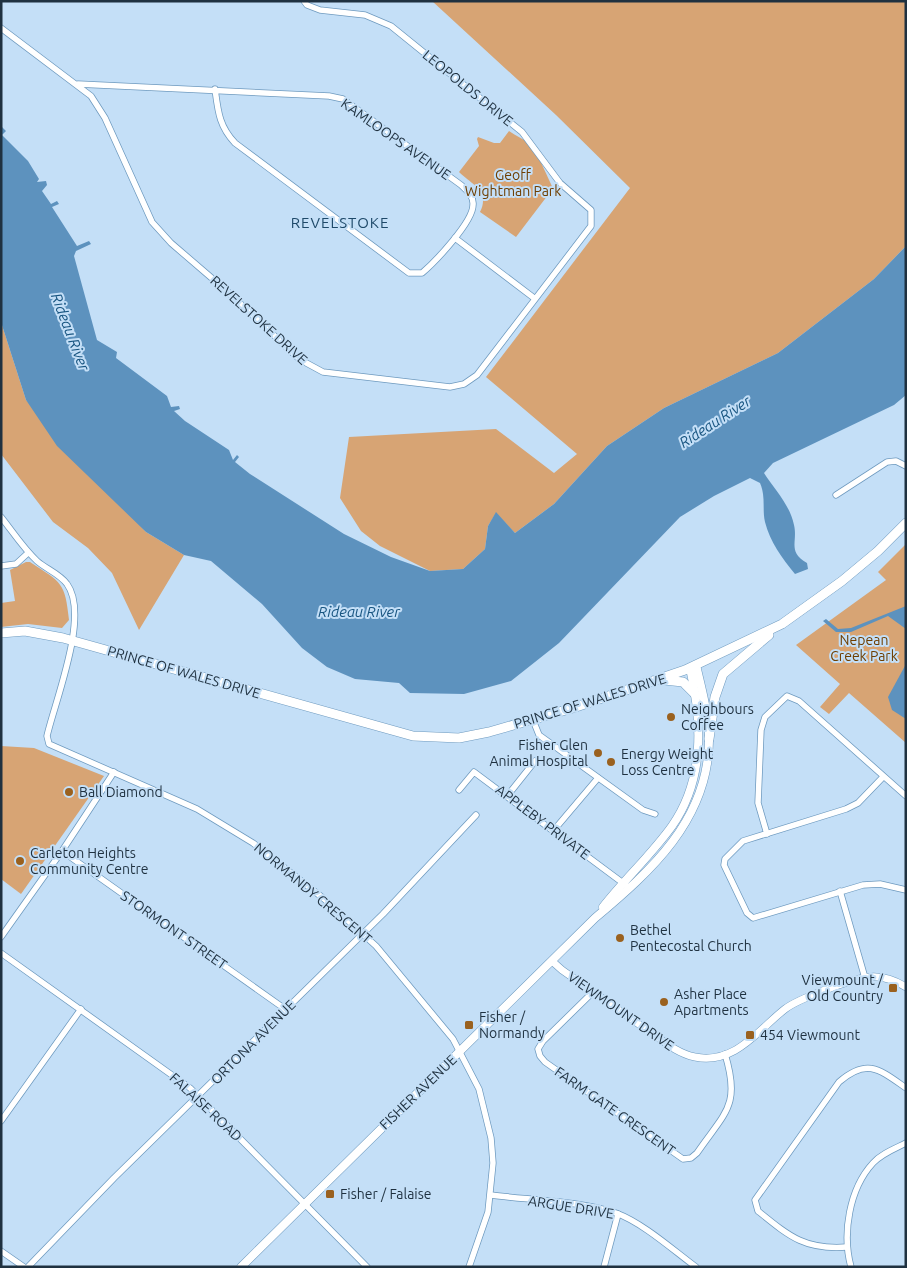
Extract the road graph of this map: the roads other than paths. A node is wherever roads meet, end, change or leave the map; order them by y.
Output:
1 (304, 1) edge
2 (1, 28) edge
3 (78, 84) junction
4 (215, 89) junction
5 (591, 227) joint
6 (455, 238) junction
7 (534, 298) junction
8 (906, 466) edge
9 (836, 495) dead end
10 (1, 516) edge
11 (906, 523) edge
12 (28, 552) junction
13 (1, 566) edge
14 (782, 624) junction
15 (1, 633) edge
16 (73, 641) junction
17 (693, 667) junction
18 (659, 680) junction
19 (697, 696) junction
20 (533, 720) junction
21 (709, 739) junction
22 (535, 761) dead end
23 (114, 772) junction
24 (884, 777) junction
25 (598, 778) junction
26 (691, 786) junction
27 (459, 790) dead end
28 (701, 790) junction
29 (508, 795) junction
30 (906, 796) edge
31 (655, 814) dead end
32 (476, 815) dead end
33 (554, 830) junction
34 (767, 834) junction
35 (62, 852) junction
36 (622, 882) junction
37 (630, 889) junction
38 (906, 890) edge
39 (840, 891) junction
40 (595, 918) junction
41 (362, 933) junction
42 (1, 938) edge
43 (1, 952) edge
44 (553, 962) junction
45 (866, 978) junction
46 (906, 987) edge
47 (593, 992) junction
48 (81, 1009) junction
49 (285, 1009) junction
50 (460, 1051) junction
51 (725, 1054) junction
52 (906, 1088) edge
53 (199, 1097) junction
54 (1, 1121) edge
55 (906, 1143) edge
56 (491, 1195) junction
57 (305, 1203) junction
58 (618, 1214) junction
59 (847, 1247) junction
60 (1, 1251) edge
61 (24, 1267) edge
62 (28, 1267) edge
63 (241, 1267) edge
64 (367, 1267) edge
65 (469, 1267) edge
66 (604, 1267) edge
67 (696, 1267) edge
68 (851, 1267) edge

1 - 5 street, LEOPOLDS DRIVE
2 - 3 street, REVELSTOKE DRIVE
3 - 4 street, KAMLOOPS AVENUE
3 - 7 street, REVELSTOKE DRIVE
4 - 6 street, KAMLOOPS AVENUE
4 - 6 street
5 - 7 street, REVELSTOKE DRIVE
6 - 7 street
8 - 9 street
10 - 12 street
11 - 14 main road, PRINCE OF WALES DRIVE
12 - 13 street
12 - 16 street
14 - 17 main road, PRINCE OF WALES DRIVE
14 - 21 main road
15 - 16 main road, PRINCE OF WALES DRIVE
16 - 20 main road, PRINCE OF WALES DRIVE
16 - 23 street, NORMANDY CRESCENT
17 - 18 main road, PRINCE OF WALES DRIVE
17 - 19 main road, FISHER AVENUE
17 - 21 main road, FISHER AVENUE
18 - 19 main road
18 - 20 main road, PRINCE OF WALES DRIVE
19 - 26 main road, FISHER AVENUE
20 - 25 street
21 - 28 main road, FISHER AVENUE
22 - 29 street
23 - 35 street
23 - 41 street, NORMANDY CRESCENT
24 - 30 street
24 - 34 street
24 - 34 street
25 - 31 street
25 - 33 street
26 - 28 main road
26 - 36 main road, FISHER AVENUE
27 - 29 street, APPLEBY PRIVATE
28 - 37 main road, FISHER AVENUE
29 - 33 street, APPLEBY PRIVATE
32 - 41 street, ORTONA AVENUE
33 - 36 street, APPLEBY PRIVATE
34 - 39 street
35 - 42 street
35 - 49 street, STORMONT STREET
36 - 37 street, APPLEBY PRIVATE
36 - 40 main road, FISHER AVENUE
37 - 40 main road, FISHER AVENUE
38 - 39 street
39 - 45 street
40 - 44 main road, FISHER AVENUE
41 - 49 street, ORTONA AVENUE
41 - 50 street, NORMANDY CRESCENT
43 - 48 street, FALAISE ROAD
44 - 47 street, VIEWMOUNT DRIVE
44 - 50 main road, FISHER AVENUE
45 - 46 street, VIEWMOUNT DRIVE
45 - 51 street, VIEWMOUNT DRIVE
47 - 51 street, VIEWMOUNT DRIVE
47 - 51 street, FARM GATE CRESCENT
48 - 53 street, FALAISE ROAD
48 - 54 street
49 - 53 street, ORTONA AVENUE
50 - 56 street, NORMANDY CRESCENT
50 - 57 main road, FISHER AVENUE
52 - 59 street
53 - 57 street, FALAISE ROAD
53 - 62 street, ORTONA AVENUE
55 - 59 street
56 - 58 street, ARGUE DRIVE
56 - 65 street, NORMANDY CRESCENT
57 - 63 main road, FISHER AVENUE
57 - 64 street, FALAISE ROAD
58 - 66 street
58 - 67 street, ARGUE DRIVE
59 - 68 street
60 - 61 street

